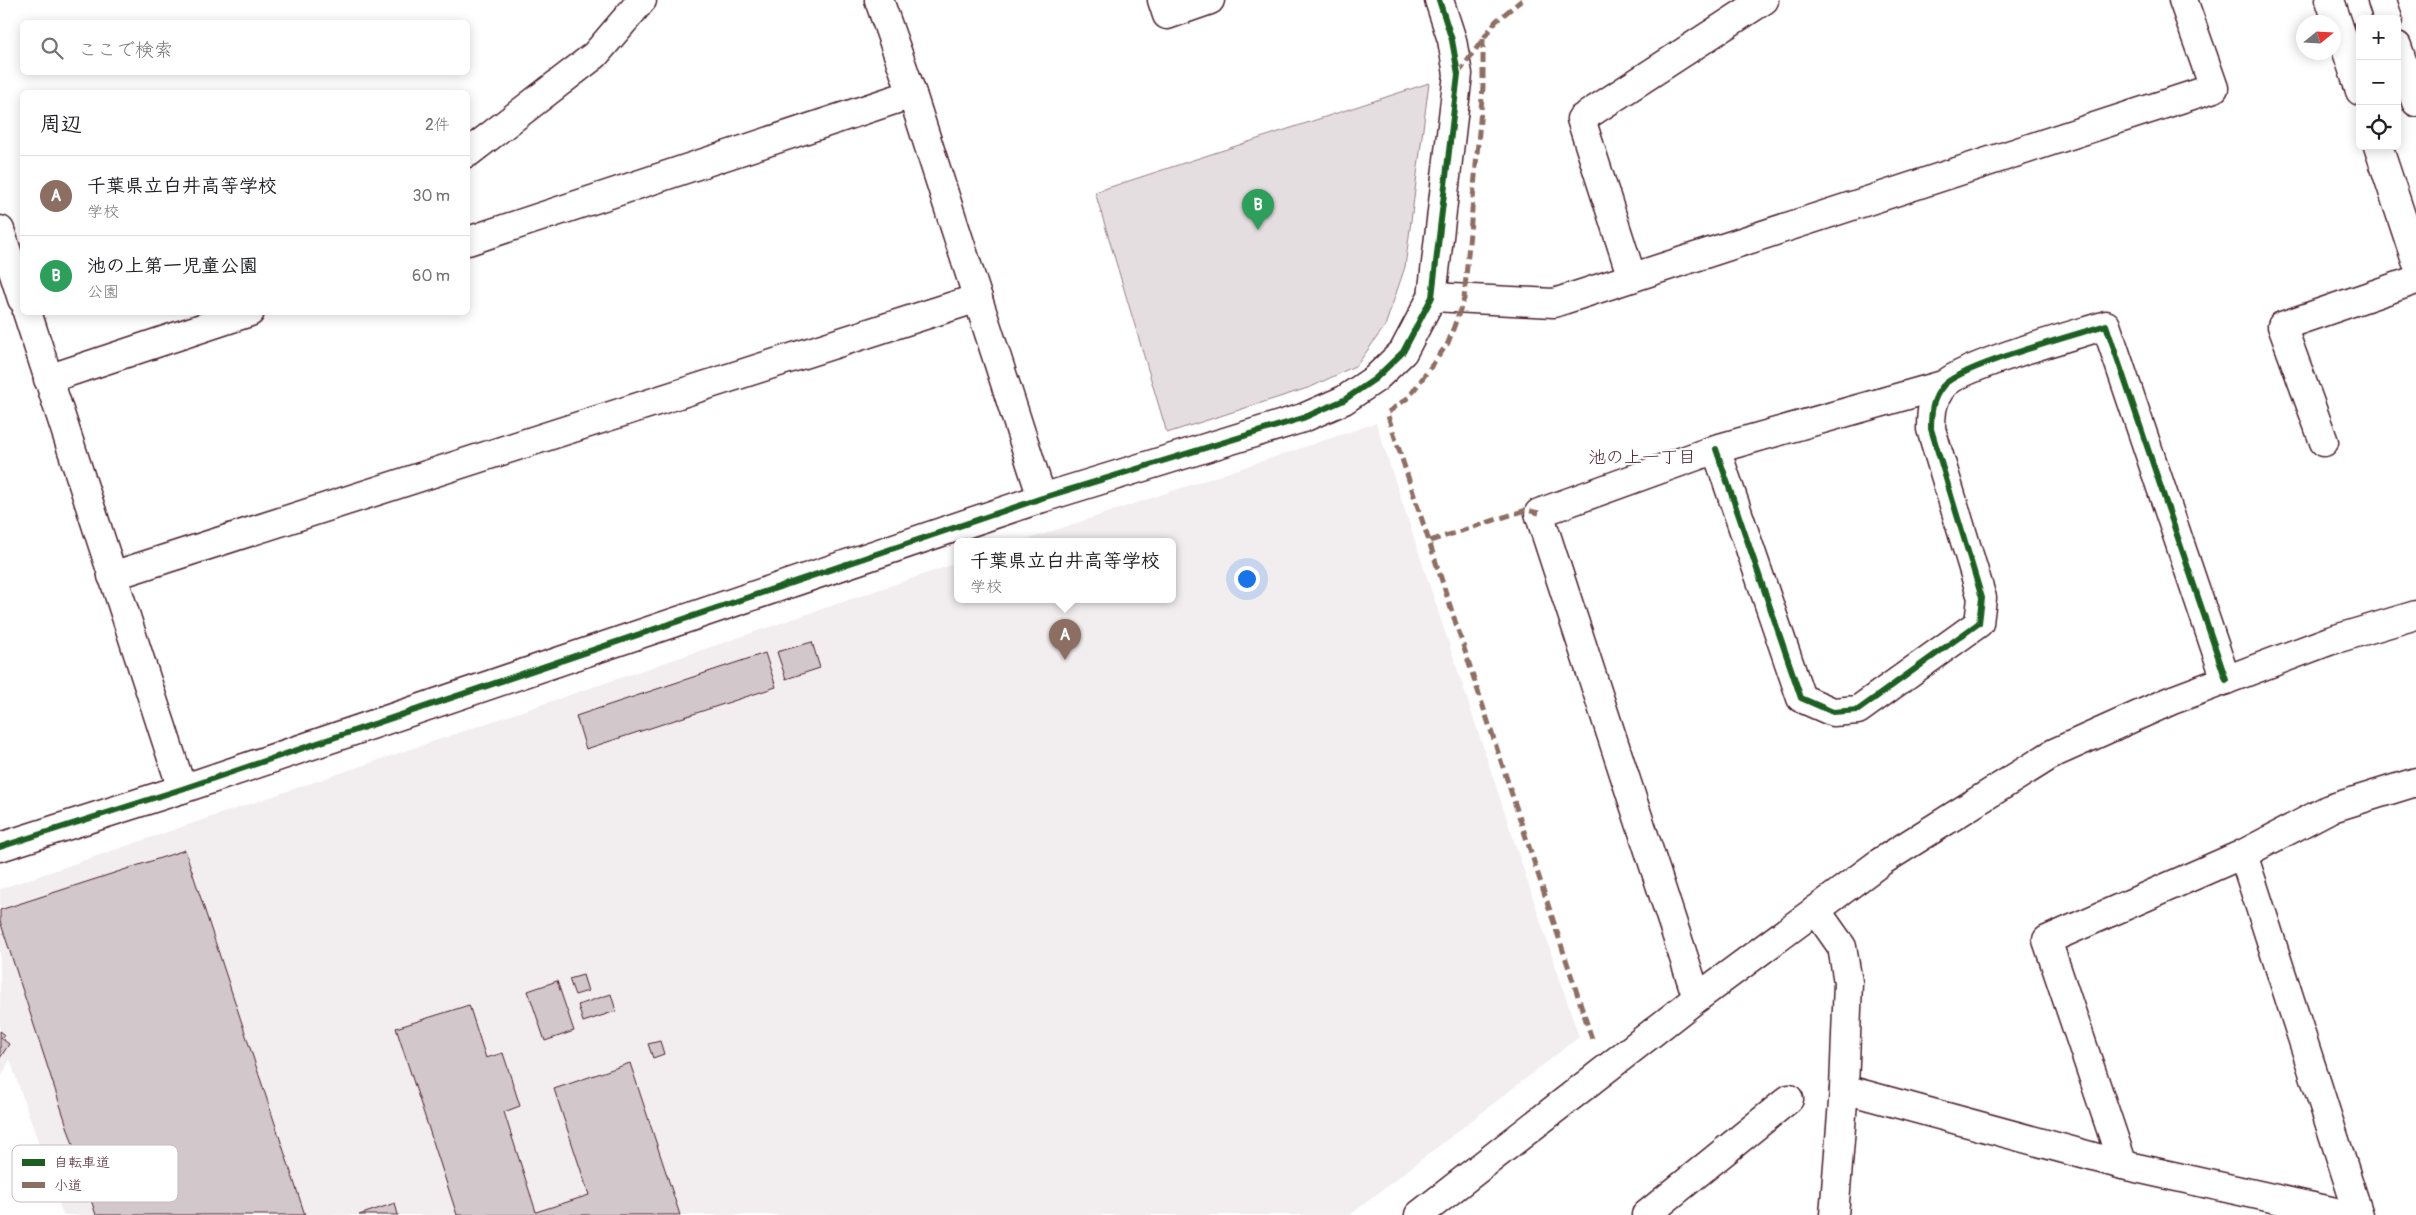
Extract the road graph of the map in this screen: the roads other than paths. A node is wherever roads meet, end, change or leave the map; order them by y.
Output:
1 (642, 0) edge
2 (879, 0) edge
3 (1162, 0) edge
4 (1210, 0) edge
5 (1439, 0) edge
6 (1764, 0) edge
7 (2182, 0) edge
8 (2330, 0) edge
9 (2382, 0) edge
10 (2387, 15) edge
11 (2401, 58) edge
12 (2356, 79) edge
13 (912, 94) junction
14 (2416, 102) edge
15 (2379, 150) edge
16 (470, 151) edge
17 (0, 230) edge
18 (470, 240) edge
19 (2416, 261) edge
20 (1632, 278) junction
21 (2416, 280) edge
22 (20, 293) edge
23 (978, 298) junction
24 (1432, 298) junction
25 (28, 315) edge
26 (241, 315) edge
27 (48, 379) junction
28 (1943, 385) junction
29 (2324, 442) dead end
30 (1716, 449) junction
31 (1042, 498) junction
32 (112, 576) junction
33 (2416, 615) edge
34 (2226, 680) junction
35 (2416, 782) edge
36 (182, 790) junction
37 (0, 847) edge
38 (2243, 854) junction
39 (1816, 910) junction
40 (1697, 998) junction
41 (1844, 1090) junction
42 (1789, 1099) dead end
43 (2122, 1165) junction
44 (1419, 1215) edge
45 (1646, 1215) edge
46 (1834, 1215) edge
47 (2349, 1215) edge
48 (2358, 1215) edge

1 - 16 street
2 - 13 street
3 - 4 street
5 - 24 street
6 - 20 street
7 - 20 street
8 - 12 street
9 - 10 street
11 - 14 street
13 - 18 street
13 - 23 street
15 - 19 street
17 - 22 street
20 - 24 street
21 - 29 street
23 - 31 street
23 - 32 street
24 - 31 street
25 - 27 street
26 - 27 street
27 - 32 street
28 - 30 street
28 - 30 street
28 - 34 street
30 - 40 street
31 - 36 street
32 - 36 street
33 - 34 street
34 - 39 street
35 - 38 street
36 - 37 street
38 - 43 street
38 - 48 street
39 - 40 street
39 - 41 street
40 - 44 street
41 - 43 street
41 - 46 street
42 - 45 street
43 - 47 street

